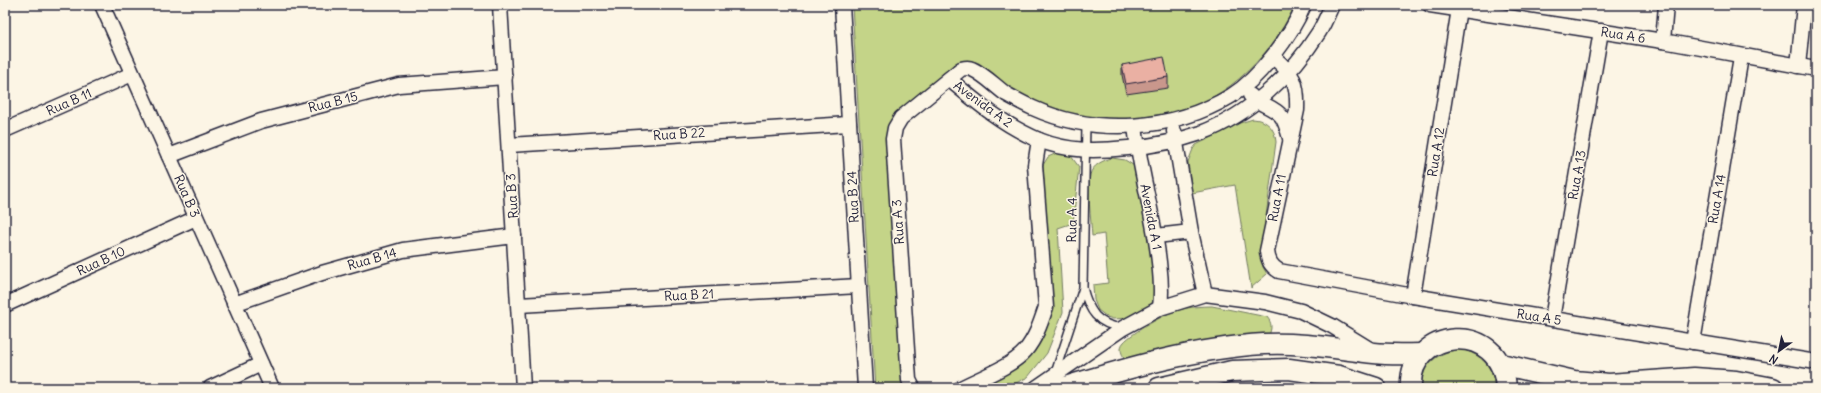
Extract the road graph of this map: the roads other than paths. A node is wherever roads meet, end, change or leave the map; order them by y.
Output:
1 (500, 5) edge
2 (842, 5) edge
3 (1304, 5) edge
4 (1332, 5) edge
5 (1430, 5) edge
6 (1666, 5) edge
7 (1804, 5) edge
8 (106, 6) edge
9 (1459, 9) junction
10 (1520, 12) edge
11 (1601, 31) junction
12 (1663, 42) junction
13 (1273, 57) junction
14 (1741, 57) junction
15 (1798, 66) junction
16 (1816, 69) edge
17 (1288, 72) junction
18 (132, 74) junction
19 (505, 77) junction
20 (949, 79) junction
21 (1244, 87) junction
22 (1256, 102) junction
23 (1173, 120) junction
24 (849, 124) junction
25 (1086, 124) junction
26 (1135, 126) junction
27 (5, 130) edge
28 (1290, 138) junction
29 (1039, 140) junction
30 (1176, 140) junction
31 (509, 145) junction
32 (1137, 147) junction
33 (1085, 151) junction
34 (169, 156) junction
35 (196, 218) junction
36 (1191, 232) junction
37 (514, 236) junction
38 (1156, 236) junction
39 (1268, 258) joint
40 (859, 286) junction
41 (1083, 288) junction
42 (1205, 294) junction
43 (1413, 296) junction
44 (234, 304) junction
45 (5, 305) edge
46 (519, 305) junction
47 (1160, 308) junction
48 (1552, 319) junction
49 (1123, 328) junction
50 (1694, 342) junction
51 (1376, 354) junction
52 (1422, 354) junction
53 (1816, 362) edge
54 (261, 364) junction
55 (1501, 364) junction
56 (1059, 381) edge
57 (521, 385) edge
58 (210, 388) edge
59 (272, 388) edge
60 (865, 388) edge
61 (913, 388) edge
62 (961, 388) edge
63 (1036, 388) edge
64 (1158, 388) edge
65 (1376, 388) edge
66 (1410, 388) edge
67 (1506, 388) edge
68 (1773, 388) edge

1 - 19 street, Rua B 3
2 - 24 street, Rua B 24
3 - 13 street, Avenida A 2
4 - 17 street, Avenida A 2
5 - 9 street, Rua A 6
6 - 12 street
7 - 15 street
8 - 18 street, Rua B 3
9 - 10 street, Rua A 6
9 - 43 street, Rua A 12
10 - 11 street, Rua A 6
11 - 12 street, Rua A 6
11 - 48 street, Rua A 13
12 - 14 street, Rua A 6
13 - 17 street, Rua A 11
13 - 21 street, Avenida A 2
14 - 15 street, Rua A 6
14 - 50 street, Rua A 14
15 - 16 street, Rua A 6
17 - 22 street, Avenida A 2
17 - 28 street, Rua A 11
18 - 27 street, Rua B 11
18 - 34 street, Rua B 3
19 - 31 street, Rua B 3
19 - 34 street, Rua B 15
20 - 25 street, Avenida A 2
20 - 29 street, Avenida A 2
20 - 61 street, Rua A 3
21 - 22 street
21 - 23 street, Avenida A 2
22 - 28 street
22 - 30 street, Avenida A 2
23 - 26 street, Avenida A 2
23 - 30 street
24 - 31 street, Rua B 22
24 - 40 street, Rua B 24
25 - 26 street, Avenida A 2
25 - 33 lane, Rua A 4
26 - 32 street, Avenida A 1
28 - 39 street, Rua A 11
29 - 33 street, Avenida A 2
29 - 62 street
30 - 32 street, Avenida A 2
30 - 36 street
31 - 37 street, Rua B 3
32 - 33 street, Avenida A 2
32 - 38 street, Avenida A 1
33 - 41 lane, Rua A 4
34 - 35 street, Rua B 3
35 - 44 street, Rua B 3
35 - 45 street, Rua B 10
36 - 38 street
36 - 42 street
37 - 44 street, Rua B 14
37 - 46 street, Rua B 3
38 - 47 street, Avenida A 1
39 - 43 street, Rua A 5
40 - 46 street, Rua B 21
40 - 60 street, Rua B 24
41 - 49 lane, Rua A 4
41 - 56 lane, Rua A 4
42 - 47 street
42 - 51 street
43 - 48 street, Rua A 5
44 - 54 street, Rua B 3
46 - 57 street, Rua B 3
47 - 49 street
48 - 50 street, Rua A 5
49 - 56 street
50 - 53 street, Rua A 5
51 - 52 street
51 - 56 street
52 - 55 street
52 - 66 street
54 - 58 street
54 - 59 street, Rua B 3
55 - 67 street
55 - 68 street
56 - 63 street
64 - 65 street

